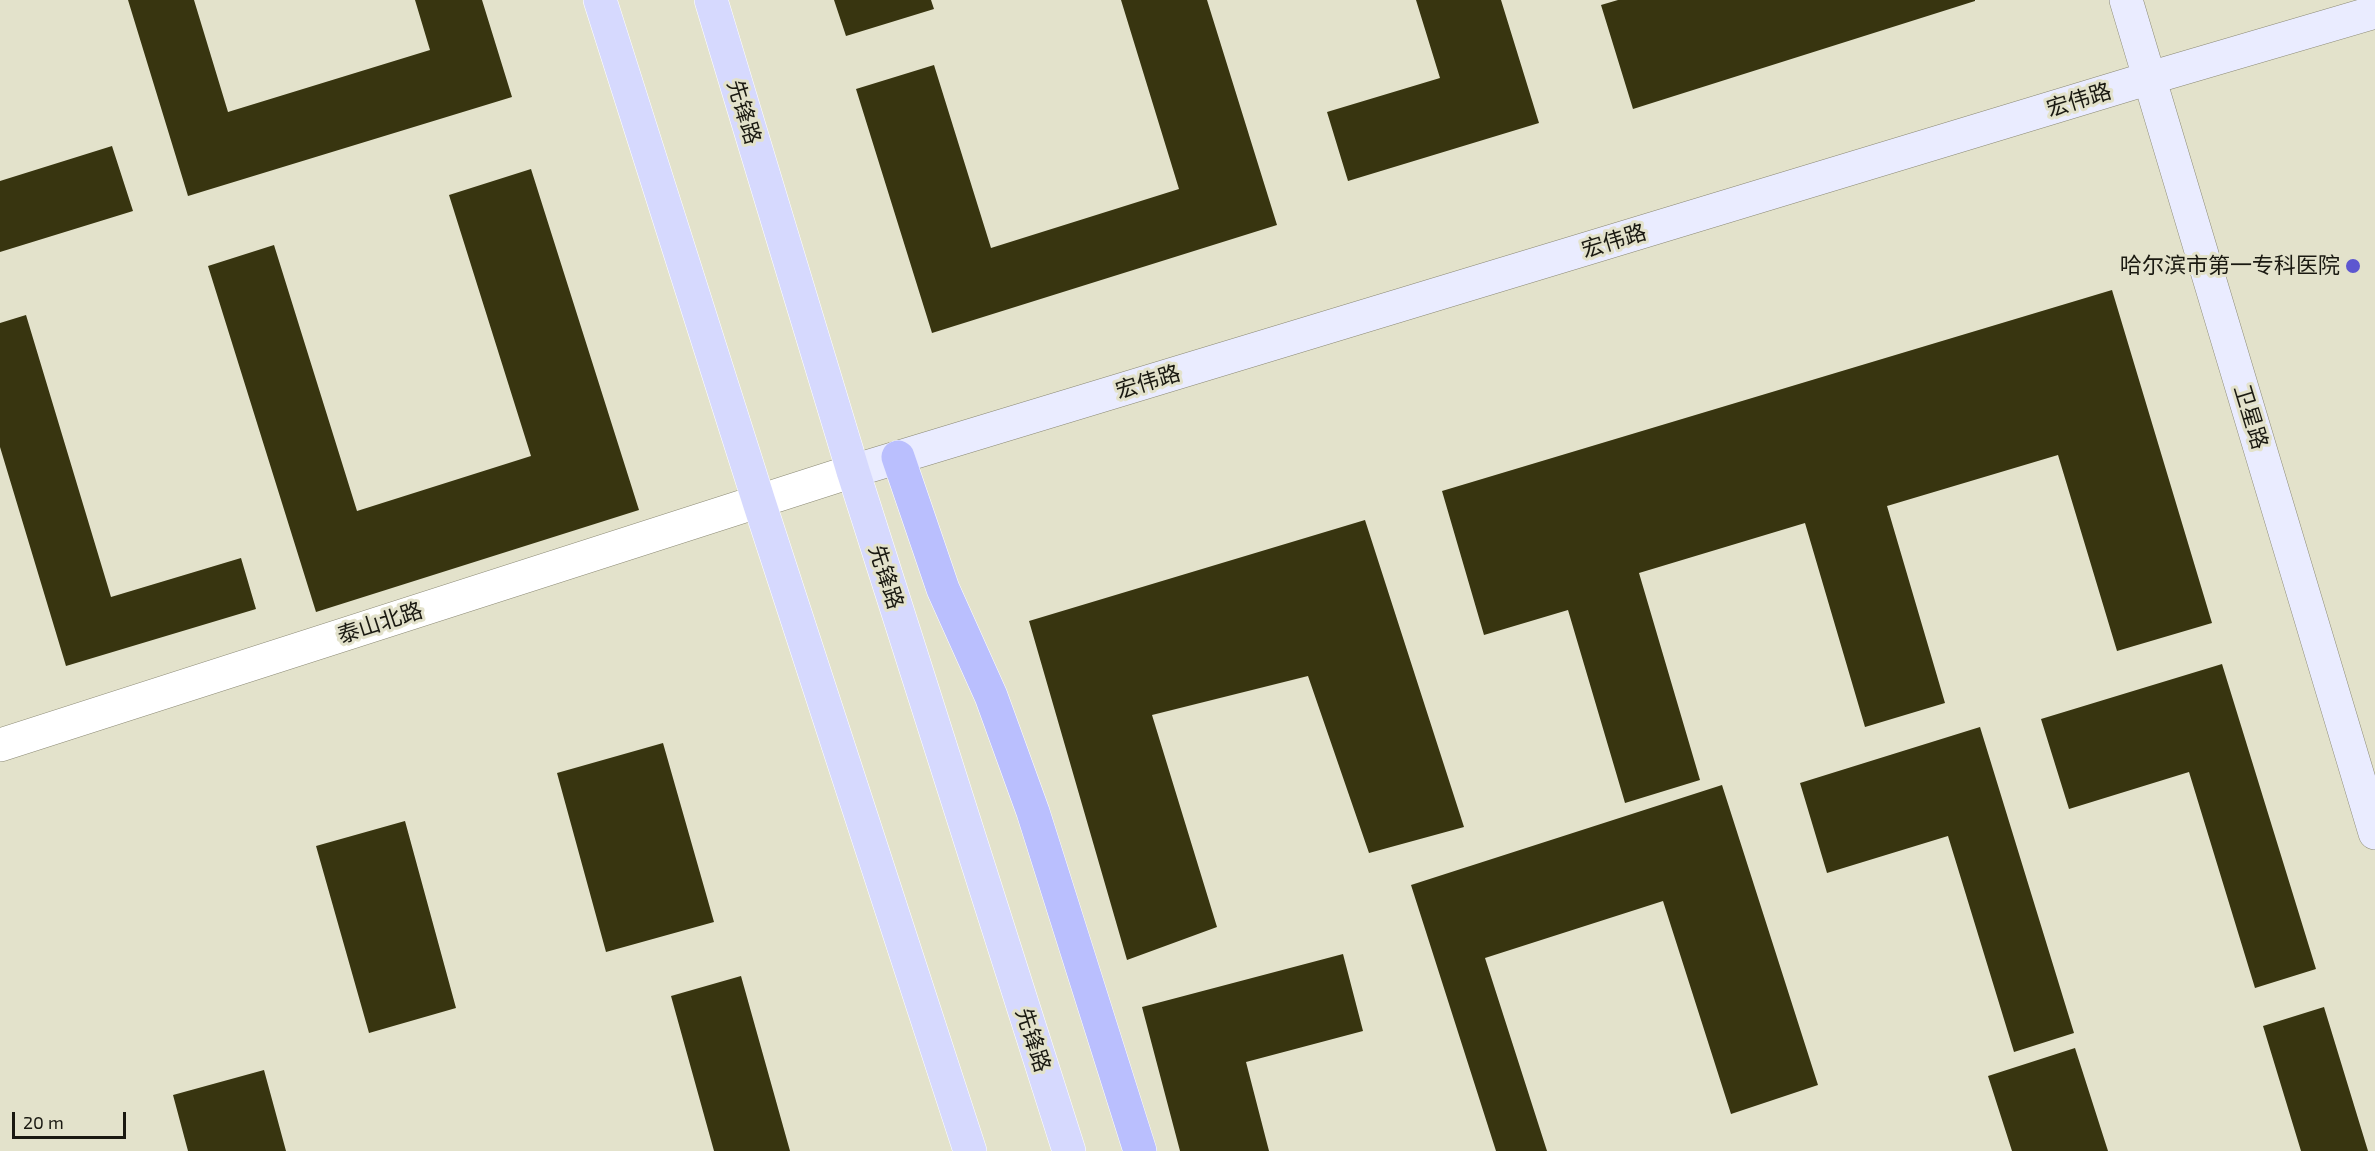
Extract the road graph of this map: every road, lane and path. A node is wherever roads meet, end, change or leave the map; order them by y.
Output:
1 (600, 0) edge
2 (711, 0) edge
3 (2126, 0) edge
4 (2375, 12) edge
5 (2150, 78) junction
6 (898, 457) junction
7 (853, 471) junction
8 (759, 502) junction
9 (0, 745) edge
10 (2375, 833) edge
11 (970, 1151) edge
12 (1069, 1151) edge
13 (1140, 1151) edge

1 - 8 main road
2 - 7 main road, 先锋路
3 - 5 main road, 卫星路
4 - 5 main road, 宏伟路
5 - 6 main road, 宏伟路
5 - 10 main road, 卫星路
6 - 7 main road, 宏伟路
6 - 13 highway
7 - 8 street, 泰山北路
7 - 12 main road, 先锋路
8 - 9 street, 泰山北路
8 - 11 main road

